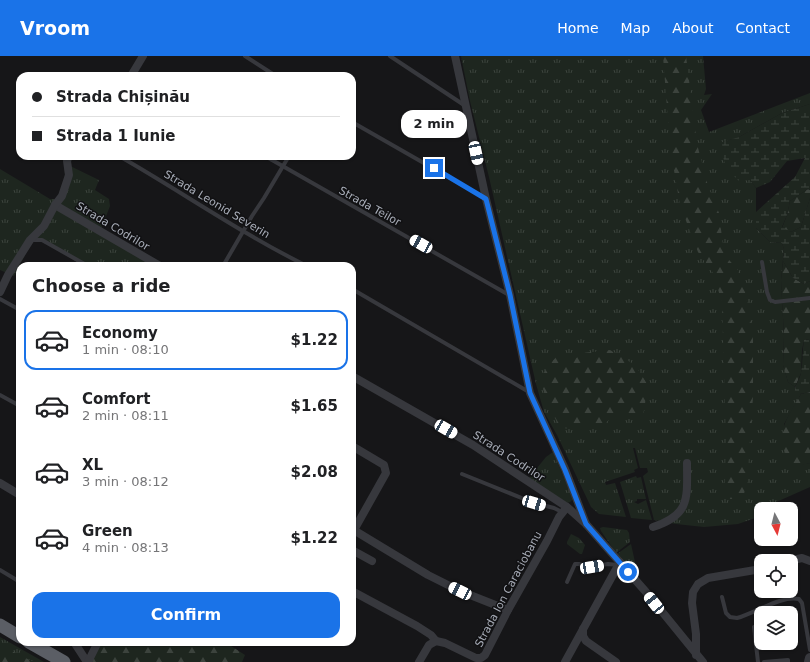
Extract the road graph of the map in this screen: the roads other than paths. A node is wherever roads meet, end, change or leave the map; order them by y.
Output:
1 (143, 56) edge
2 (245, 56) edge
3 (390, 56) edge
4 (455, 56) edge
5 (135, 72) edge
6 (270, 72) edge
7 (466, 107) junction
8 (356, 124) edge
9 (67, 160) edge
10 (126, 160) edge
11 (271, 160) edge
12 (286, 160) edge
13 (282, 167) junction
14 (486, 199) junction
15 (56, 205) junction
16 (243, 230) junction
17 (30, 240) junction
18 (16, 262) edge
19 (16, 262) edge
20 (81, 262) edge
21 (153, 262) edge
22 (225, 262) edge
23 (299, 262) edge
24 (762, 262) dead end
25 (356, 290) edge
26 (0, 292) edge
27 (510, 295) junction
28 (810, 298) edge
29 (0, 299) edge
30 (16, 308) edge
31 (356, 378) edge
32 (530, 393) junction
33 (0, 394) edge
34 (16, 404) edge
35 (356, 448) edge
36 (687, 463) dead end
37 (462, 474) dead end
38 (0, 483) edge
39 (16, 493) edge
40 (565, 510) junction
41 (586, 524) junction
42 (356, 525) edge
43 (653, 527) dead end
44 (356, 532) edge
45 (356, 552) edge
46 (798, 559) edge
47 (372, 561) dead end
48 (810, 561) edge
49 (619, 563) junction
50 (0, 570) edge
51 (754, 570) edge
52 (16, 580) edge
53 (567, 582) dead end
54 (356, 593) edge
55 (722, 596) dead end
56 (508, 610) junction
57 (0, 625) edge
58 (583, 629) junction
59 (16, 635) edge
60 (436, 641) junction
61 (36, 646) edge
62 (77, 646) edge
63 (96, 646) edge
64 (757, 650) edge
65 (810, 650) edge
66 (696, 655) junction
67 (810, 658) edge
68 (64, 662) edge
69 (88, 662) edge
70 (419, 662) edge
71 (565, 662) edge
72 (616, 662) edge
73 (703, 662) edge
74 (758, 662) edge
75 (764, 662) edge
76 (788, 662) edge
77 (809, 662) edge

1 - 5 street
2 - 6 lane
3 - 7 lane
4 - 7 street
7 - 14 street
8 - 14 lane
9 - 15 street
10 - 16 lane, Strada Leonid Severin
11 - 13 lane, Strada Teilor
12 - 13 lane
13 - 16 lane
13 - 27 lane, Strada Teilor
14 - 27 street
15 - 17 street
15 - 21 street, Strada Codrilor
16 - 22 lane
16 - 23 lane, Strada Leonid Severin
17 - 18 street
17 - 20 lane
19 - 26 street
24 - 28 lane
25 - 32 lane
27 - 32 street
29 - 30 lane
31 - 40 street, Strada Codrilor
32 - 41 street
33 - 34 lane
35 - 42 street
36 - 43 street
37 - 40 lane
38 - 39 street
40 - 41 street, Strada Codrilor
40 - 56 street, Strada Ion Caraciobanu
41 - 49 street
44 - 56 street
45 - 47 street
46 - 48 street
49 - 53 lane
49 - 58 street
49 - 66 street
50 - 52 lane
51 - 66 street
54 - 60 street, Strada Ion Caraciobanu
55 - 65 lane
56 - 60 street, Strada Ion Caraciobanu
57 - 59 highway
58 - 71 street
58 - 72 street
60 - 70 street
61 - 68 highway
62 - 69 street
63 - 69 street
64 - 74 lane
66 - 73 street
67 - 77 street
75 - 76 lane

